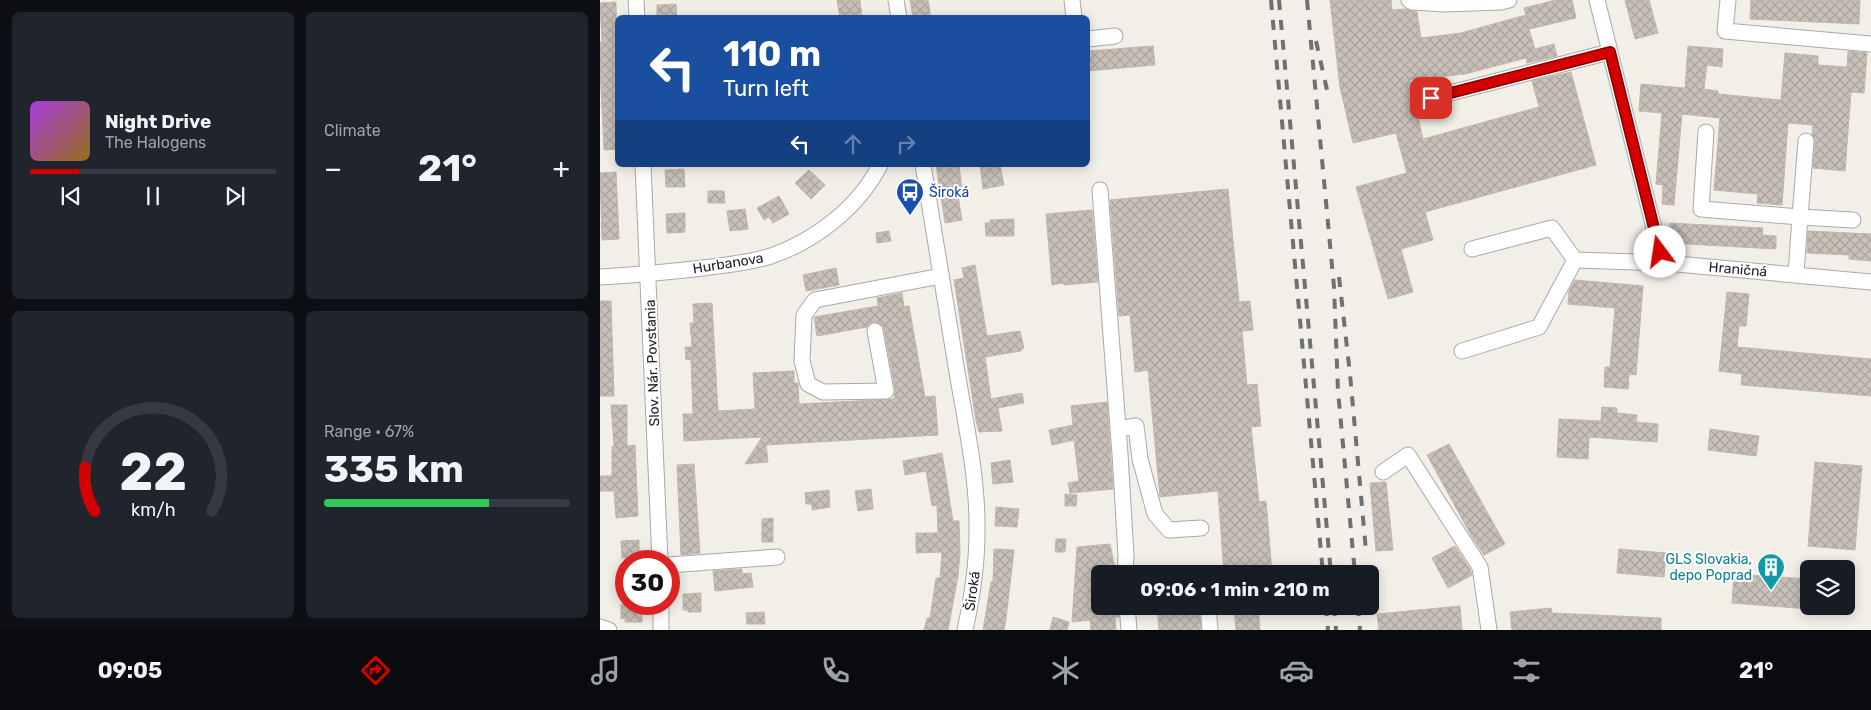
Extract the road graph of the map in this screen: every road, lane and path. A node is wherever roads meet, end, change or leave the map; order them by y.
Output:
1 (636, 0) edge
2 (896, 0) edge
3 (1072, 0) edge
4 (1409, 0) edge
5 (1509, 0) edge
6 (1597, 0) edge
7 (1728, 0) edge
8 (637, 15) edge
9 (898, 15) edge
10 (1074, 15) edge
11 (1115, 36) dead end
12 (1090, 39) edge
13 (1871, 44) edge
14 (1610, 52) junction
15 (1431, 98) dead end
16 (1706, 132) dead end
17 (1806, 141) dead end
18 (644, 167) edge
19 (879, 167) edge
20 (923, 167) edge
21 (1100, 190) dead end
22 (1800, 217) junction
23 (1853, 220) dead end
24 (1472, 249) dead end
25 (1575, 260) junction
26 (1666, 262) junction
27 (648, 274) junction
28 (1796, 274) junction
29 (941, 276) junction
30 (600, 277) edge
31 (1871, 282) edge
32 (875, 331) dead end
33 (1462, 351) dead end
34 (1118, 429) junction
35 (1383, 472) dead end
36 (1201, 528) dead end
37 (660, 550) edge
38 (777, 557) dead end
39 (680, 565) edge
40 (1125, 565) edge
41 (661, 615) edge
42 (1128, 615) edge
43 (1209, 615) edge
44 (600, 626) edge
45 (609, 630) edge
46 (661, 630) edge
47 (965, 630) edge
48 (1129, 630) edge
49 (1210, 630) edge
50 (1489, 630) edge

1 - 8 street
2 - 9 street
3 - 10 street
4 - 5 street
6 - 14 street
7 - 13 street
11 - 12 street
14 - 15 street
14 - 26 street
16 - 22 street
17 - 22 street
18 - 27 street, Slov. Nár. Povstania
19 - 27 street, Hurbanova
20 - 29 street, Široká
21 - 34 street
22 - 23 street
22 - 28 street
24 - 25 street
25 - 26 street, Hraničná
25 - 33 street
26 - 28 street, Hraničná
27 - 30 street, Hurbanova
27 - 37 street, Slov. Nár. Povstania
28 - 31 street, Hraničná
29 - 32 street
29 - 47 street, Široká
34 - 36 street
34 - 40 street
35 - 50 street
38 - 39 street
41 - 46 street
42 - 48 street
43 - 49 street
44 - 45 street

